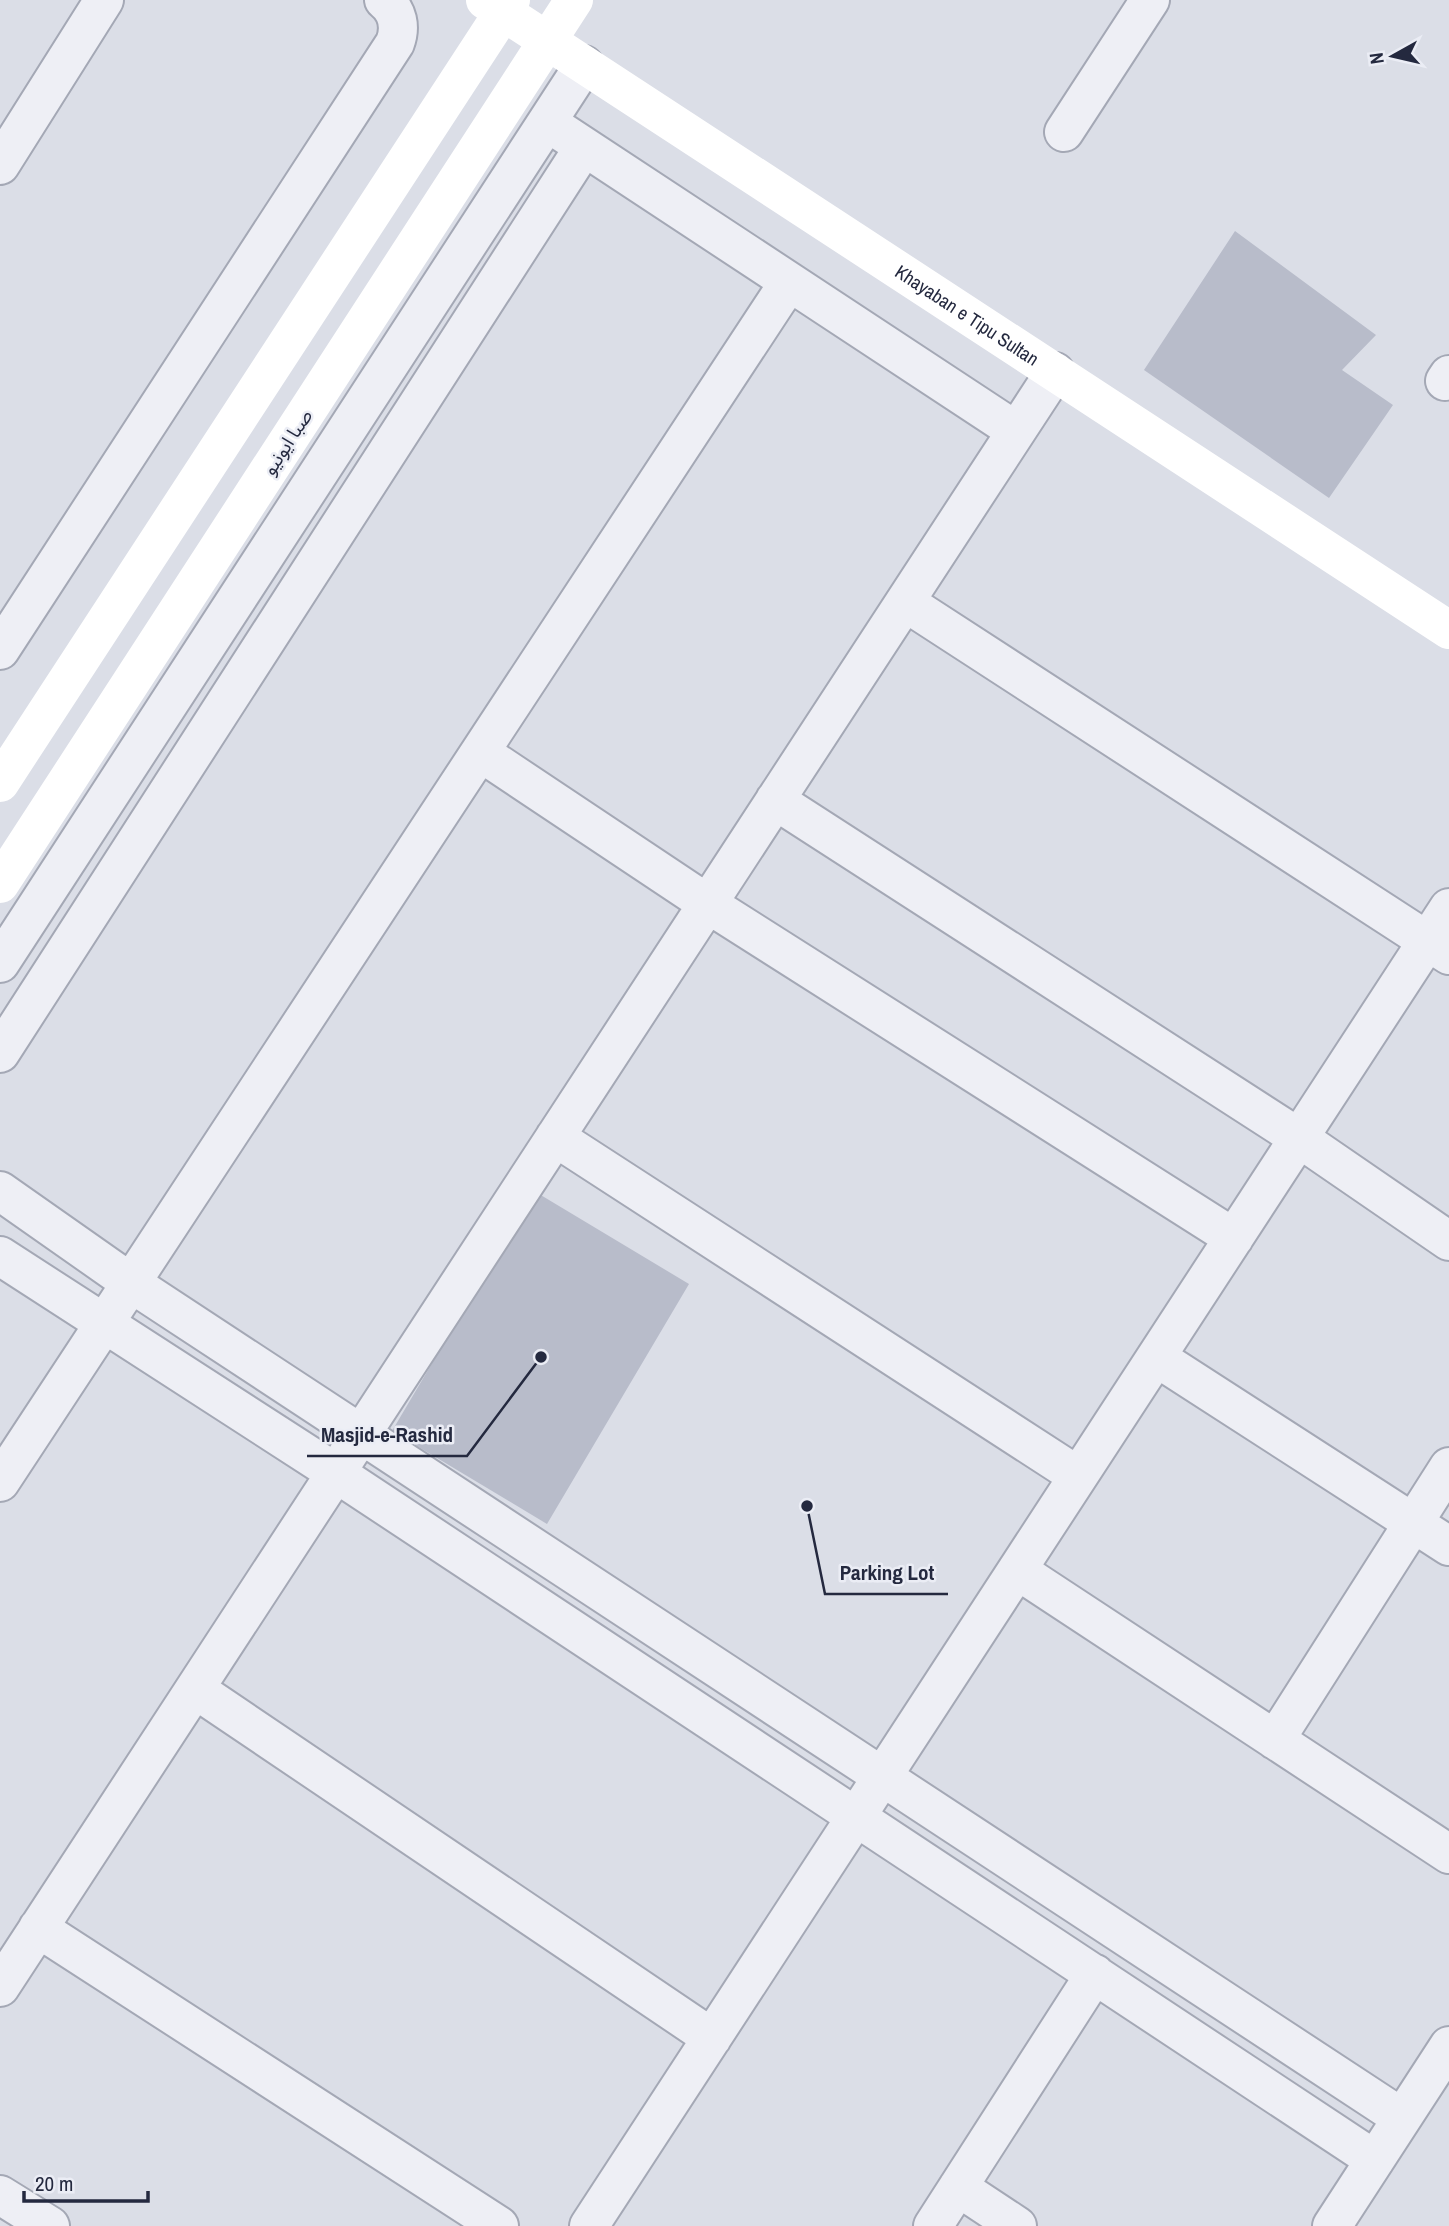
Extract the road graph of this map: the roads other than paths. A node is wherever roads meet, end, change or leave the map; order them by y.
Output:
1 (104, 0) edge
2 (384, 0) edge
3 (573, 0) edge
4 (1150, 0) edge
5 (500, 4) edge
6 (547, 40) junction
7 (584, 65) junction
8 (547, 123) junction
9 (1064, 132) dead end
10 (584, 147) junction
11 (0, 165) edge
12 (789, 282) junction
13 (1055, 372) junction
14 (1016, 431) junction
15 (905, 602) junction
16 (1449, 630) edge
17 (0, 650) edge
18 (480, 752) junction
19 (0, 783) edge
20 (775, 800) junction
21 (0, 884) edge
22 (708, 904) junction
23 (1449, 908) edge
24 (1438, 948) edge
25 (0, 963) edge
26 (0, 1053) edge
27 (555, 1137) junction
28 (1299, 1138) junction
29 (0, 1191) edge
30 (1234, 1238) junction
31 (1449, 1241) edge
32 (0, 1256) edge
33 (131, 1283) junction
34 (104, 1324) junction
35 (1156, 1357) junction
36 (362, 1434) junction
37 (1449, 1467) edge
38 (336, 1473) junction
39 (1078, 1475) junction
40 (0, 1482) edge
41 (1412, 1522) junction
42 (1449, 1546) edge
43 (1017, 1570) junction
44 (195, 1689) junction
45 (1275, 1740) junction
46 (882, 1776) junction
47 (857, 1816) junction
48 (1449, 1854) edge
49 (38, 1928) junction
50 (1095, 1974) junction
51 (0, 1987) edge
52 (712, 2038) junction
53 (1449, 2046) edge
54 (1402, 2118) junction
55 (1375, 2160) junction
56 (958, 2187) junction
57 (0, 2195) edge
58 (50, 2226) edge
59 (499, 2226) edge
60 (589, 2226) edge
61 (933, 2226) edge
62 (1017, 2226) edge
63 (1332, 2226) edge

1 - 11 street
2 - 17 street
3 - 6 main road, صبا ایونیو
4 - 9 street
5 - 6 main road, Khayaban e Tipu Sultan
5 - 19 main road
6 - 7 main road, Khayaban e Tipu Sultan
6 - 21 main road, صبا ایونیو
7 - 8 street
7 - 13 main road, Khayaban e Tipu Sultan
8 - 10 street
8 - 25 street
10 - 12 street
10 - 26 street
12 - 14 street
12 - 18 street
13 - 14 street
13 - 16 main road, Khayaban e Tipu Sultan
14 - 15 street
15 - 20 street
15 - 24 street
18 - 22 street
18 - 33 street
20 - 22 street
20 - 28 street
22 - 27 street
22 - 30 street
23 - 24 street
24 - 28 street
27 - 36 street
27 - 39 street
28 - 30 street
28 - 31 street
29 - 33 street
30 - 35 street
32 - 34 street
33 - 34 street
33 - 36 street
34 - 38 street
34 - 40 street
35 - 39 street
35 - 41 street
36 - 38 street
36 - 46 street
37 - 41 street
38 - 44 street
38 - 47 street
39 - 43 street
41 - 42 street
41 - 45 street
43 - 45 street
43 - 46 street
44 - 49 street
44 - 52 street
45 - 48 street
46 - 47 street
46 - 54 street
47 - 50 street
47 - 52 street
49 - 51 street
49 - 59 street
50 - 55 street
50 - 56 street
52 - 60 street
53 - 54 street
54 - 55 street
55 - 63 street
56 - 61 street
56 - 62 street
57 - 58 street

